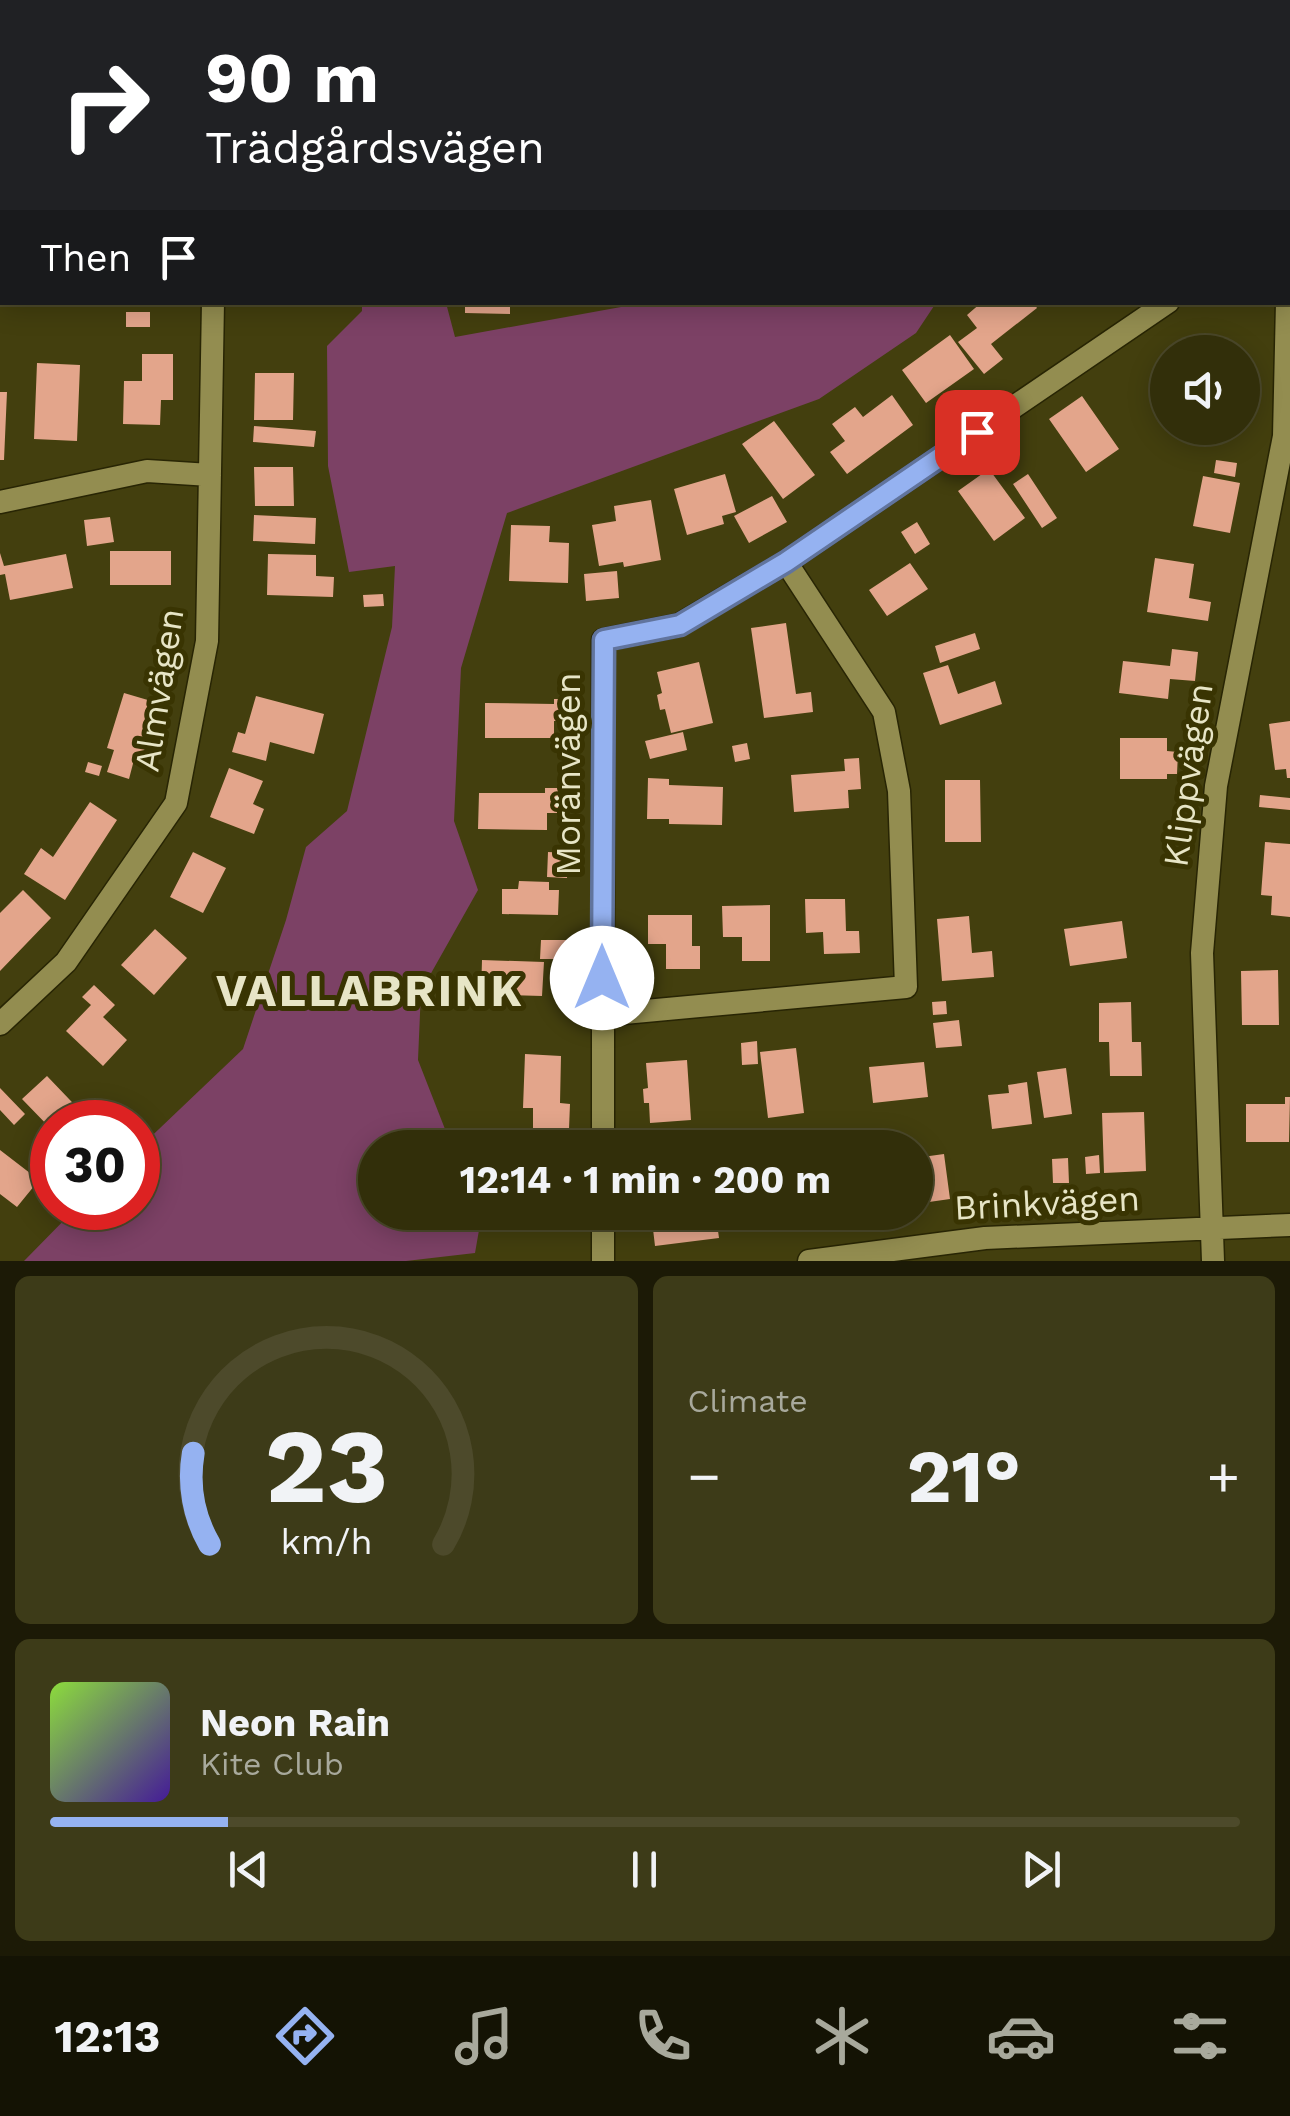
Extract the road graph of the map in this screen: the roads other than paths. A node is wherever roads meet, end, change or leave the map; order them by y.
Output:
1 (214, 305) edge
2 (1164, 305) edge
3 (1287, 305) edge
4 (210, 475) junction
5 (0, 502) edge
6 (786, 562) junction
7 (602, 1015) junction
8 (0, 1024) edge
9 (603, 1130) edge
10 (1290, 1225) edge
11 (1211, 1229) junction
12 (603, 1230) edge
13 (604, 1261) edge
14 (809, 1261) edge
15 (1213, 1261) edge

1 - 4 street, Almvägen
2 - 6 street
3 - 11 street, Klippvägen
4 - 5 street
4 - 8 street, Almvägen
6 - 7 street, Moränvägen
6 - 7 street
7 - 9 street, Moränvägen
10 - 11 street, Brinkvägen
11 - 14 street, Brinkvägen
11 - 15 street, Klippvägen
12 - 13 street

